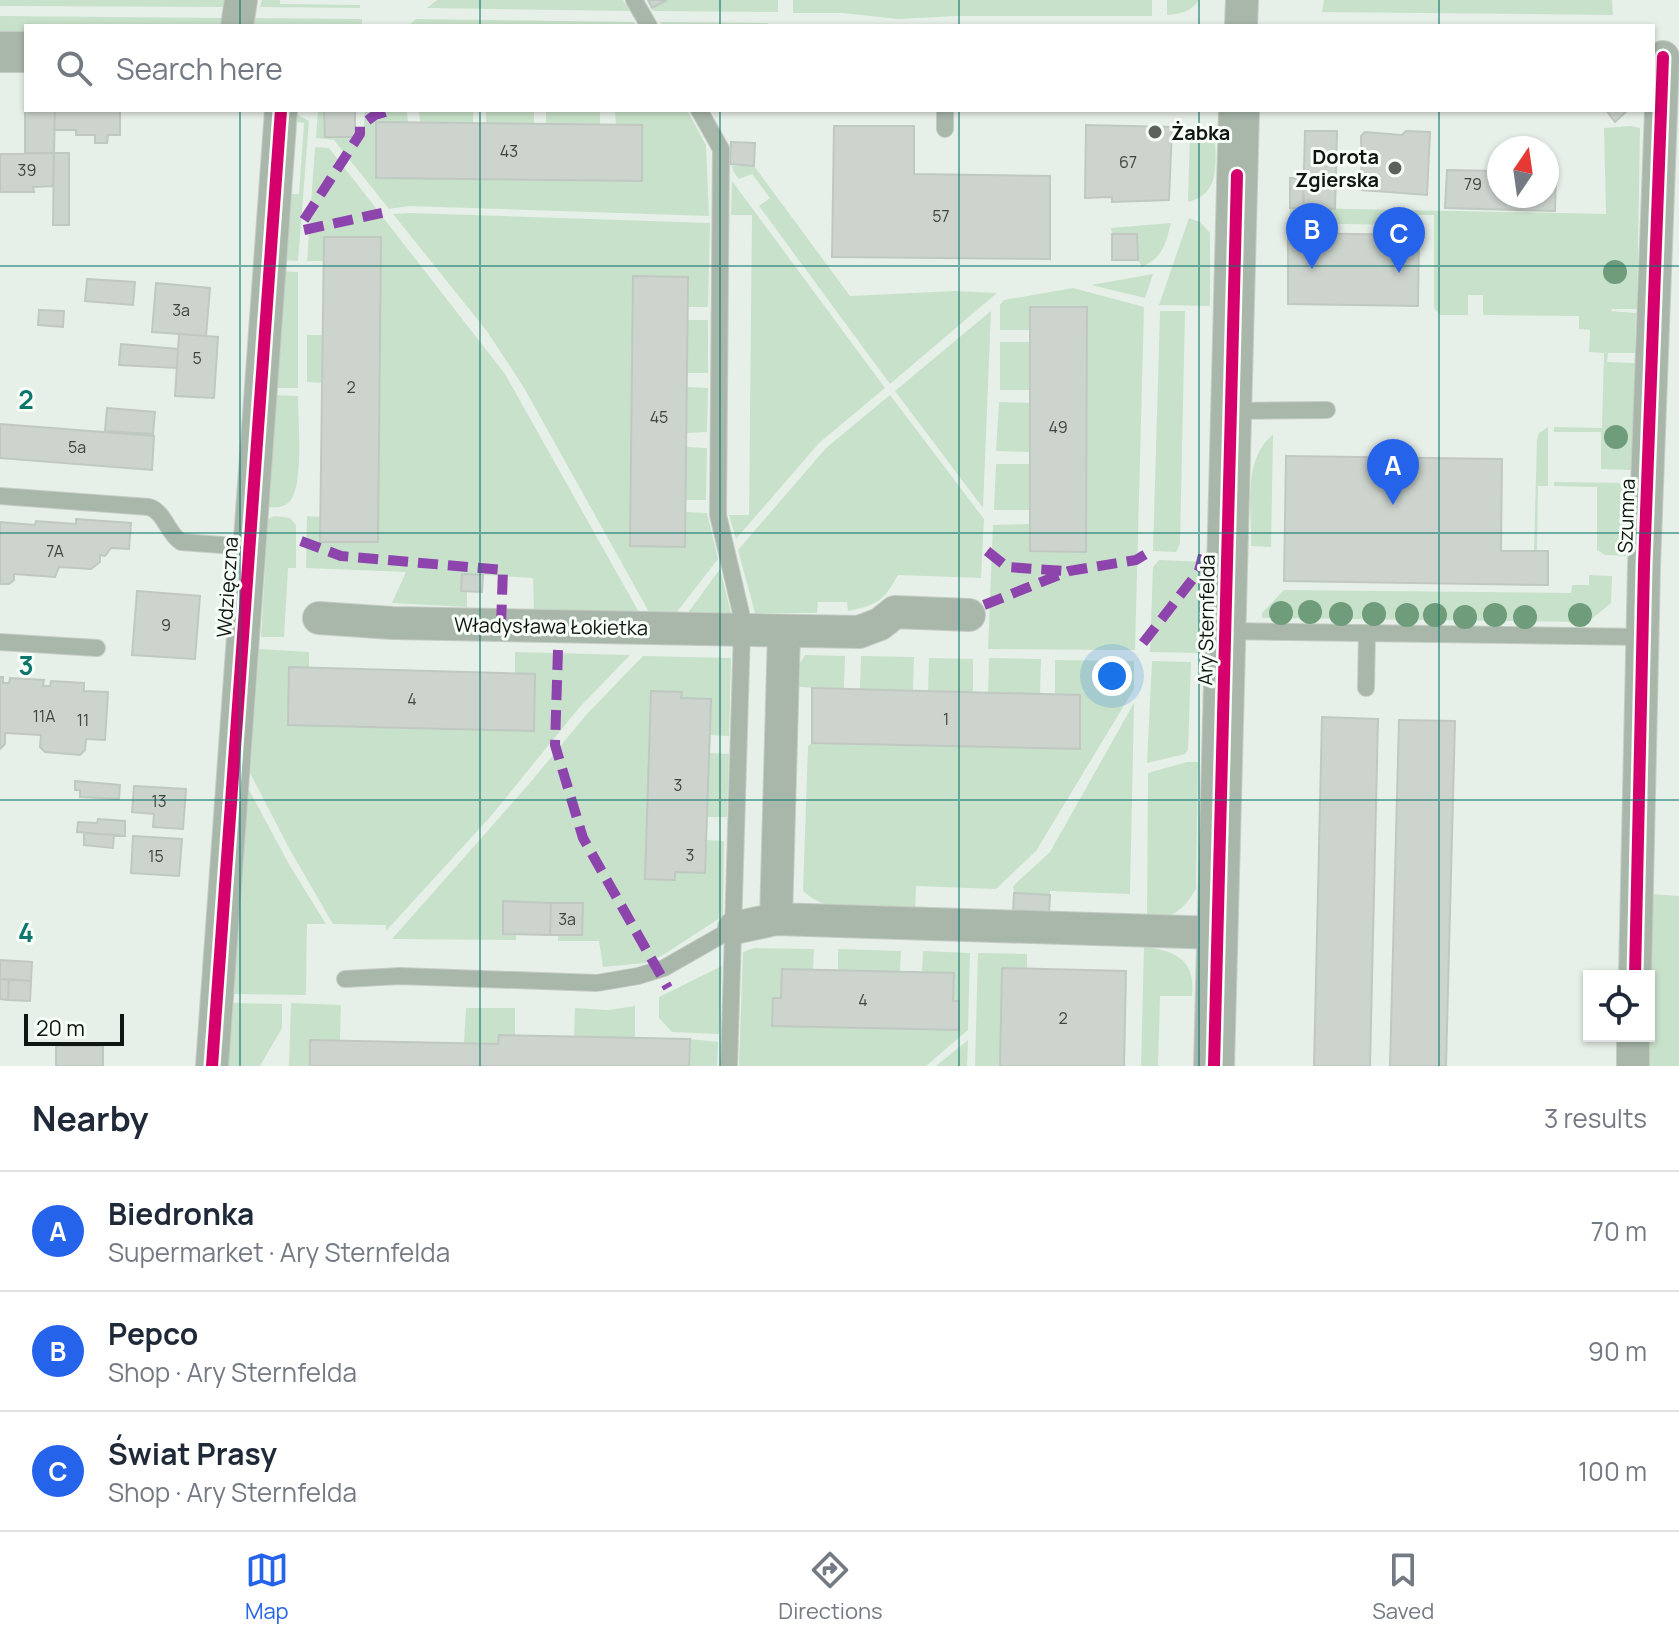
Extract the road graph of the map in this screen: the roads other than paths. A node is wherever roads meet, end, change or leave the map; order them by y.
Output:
1 (241, 0) edge
2 (634, 0) edge
3 (1242, 0) edge
4 (237, 24) edge
5 (648, 24) edge
6 (1241, 24) edge
7 (0, 52) edge
8 (24, 52) edge
9 (1665, 57) edge
10 (281, 112) edge
11 (700, 112) edge
12 (945, 112) edge
13 (1239, 112) edge
14 (945, 129) dead end
15 (1327, 410) dead end
16 (1231, 411) junction
17 (0, 496) edge
18 (249, 547) junction
19 (969, 615) dead end
20 (319, 618) dead end
21 (742, 629) junction
22 (784, 631) junction
23 (1225, 631) junction
24 (1367, 633) junction
25 (1642, 637) junction
26 (0, 642) edge
27 (97, 648) dead end
28 (1366, 688) dead end
29 (776, 919) junction
30 (734, 928) junction
31 (1219, 933) junction
32 (1635, 970) edge
33 (345, 979) dead end
34 (1633, 1042) edge
35 (212, 1066) edge
36 (729, 1066) edge
37 (1214, 1066) edge
38 (1633, 1066) edge

1 - 4 street
2 - 5 lane
3 - 6 street
7 - 8 street
9 - 25 street, Szumna
10 - 18 street, Wdzięczna
11 - 21 lane
12 - 14 lane
13 - 16 street, Ary Sternfelda
15 - 16 lane
16 - 23 street, Ary Sternfelda
17 - 18 lane
18 - 35 street, Wdzięczna
19 - 22 street, Władysława Łokietka
20 - 21 street, Władysława Łokietka
21 - 22 street, Władysława Łokietka
21 - 30 lane
22 - 29 street
23 - 24 lane
23 - 31 street, Ary Sternfelda
24 - 25 lane
24 - 28 lane
25 - 32 street, Szumna
26 - 27 lane
29 - 30 street
29 - 31 street
30 - 33 lane
30 - 36 lane
31 - 37 street, Ary Sternfelda
34 - 38 street

